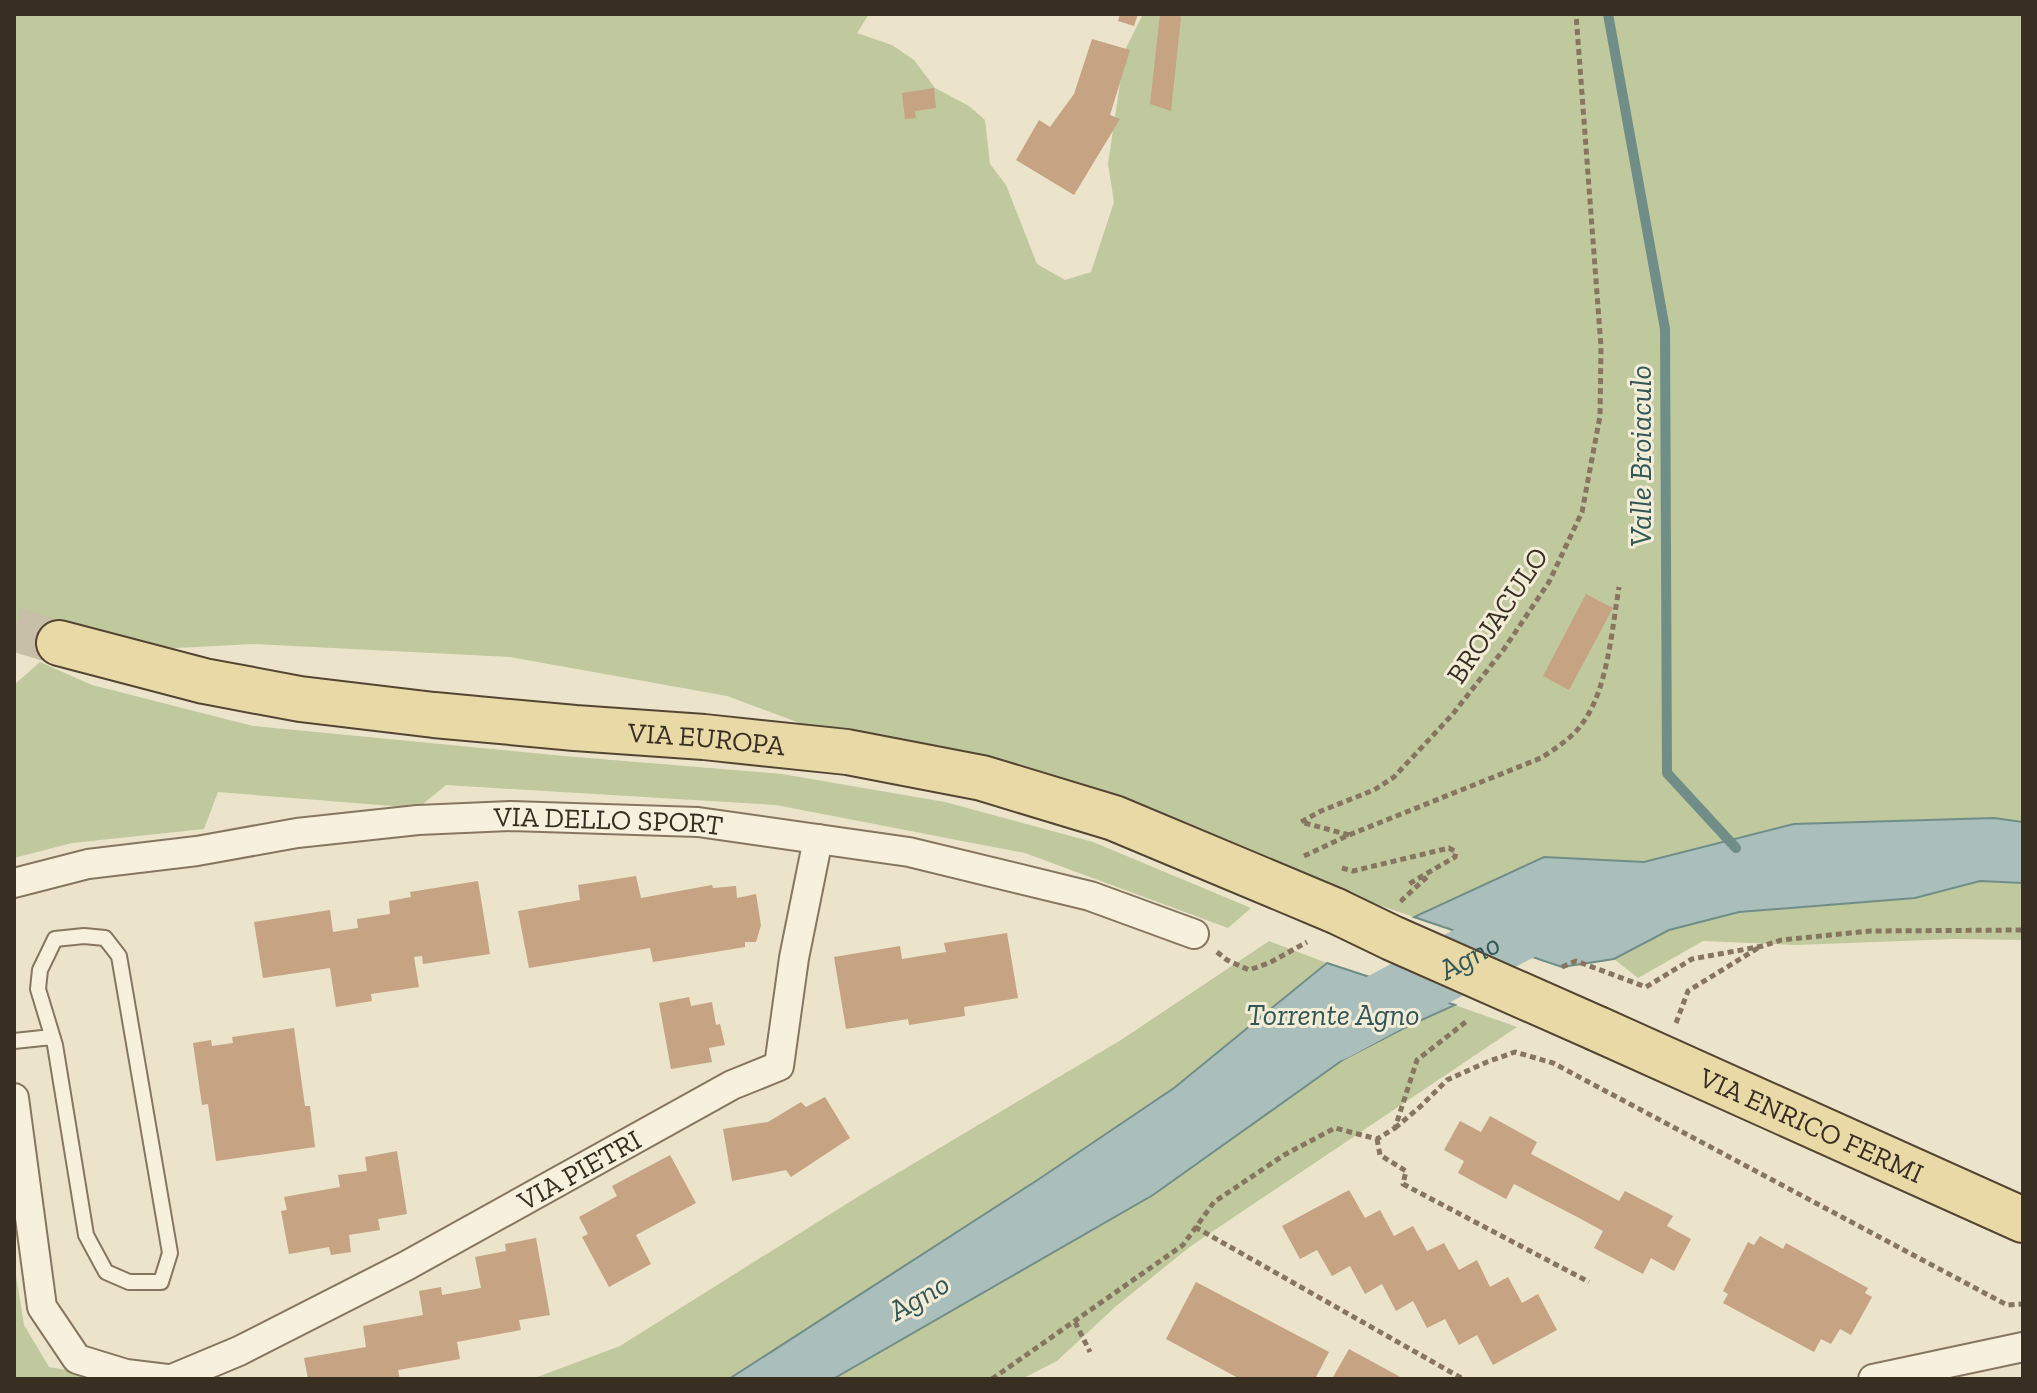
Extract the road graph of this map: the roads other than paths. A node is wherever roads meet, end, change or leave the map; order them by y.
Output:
1 (59, 643) tunnel mouth
2 (818, 839) junction
3 (14, 883) edge
4 (1321, 926) joint
5 (1194, 934) road end
6 (52, 1037) junction
7 (14, 1041) edge
8 (14, 1098) edge
9 (2023, 1220) edge
10 (2023, 1347) edge
11 (170, 1379) edge
12 (1873, 1379) edge

1 - 4 main road, VIA EUROPA
2 - 3 street, VIA DELLO SPORT
2 - 5 street, VIA DELLO SPORT
2 - 11 street, VIA PIETRI
4 - 9 main road, VIA ENRICO FERMI, bridge
6 - 6 lane
6 - 7 lane
8 - 11 street, VIA PIETRI
10 - 12 street

